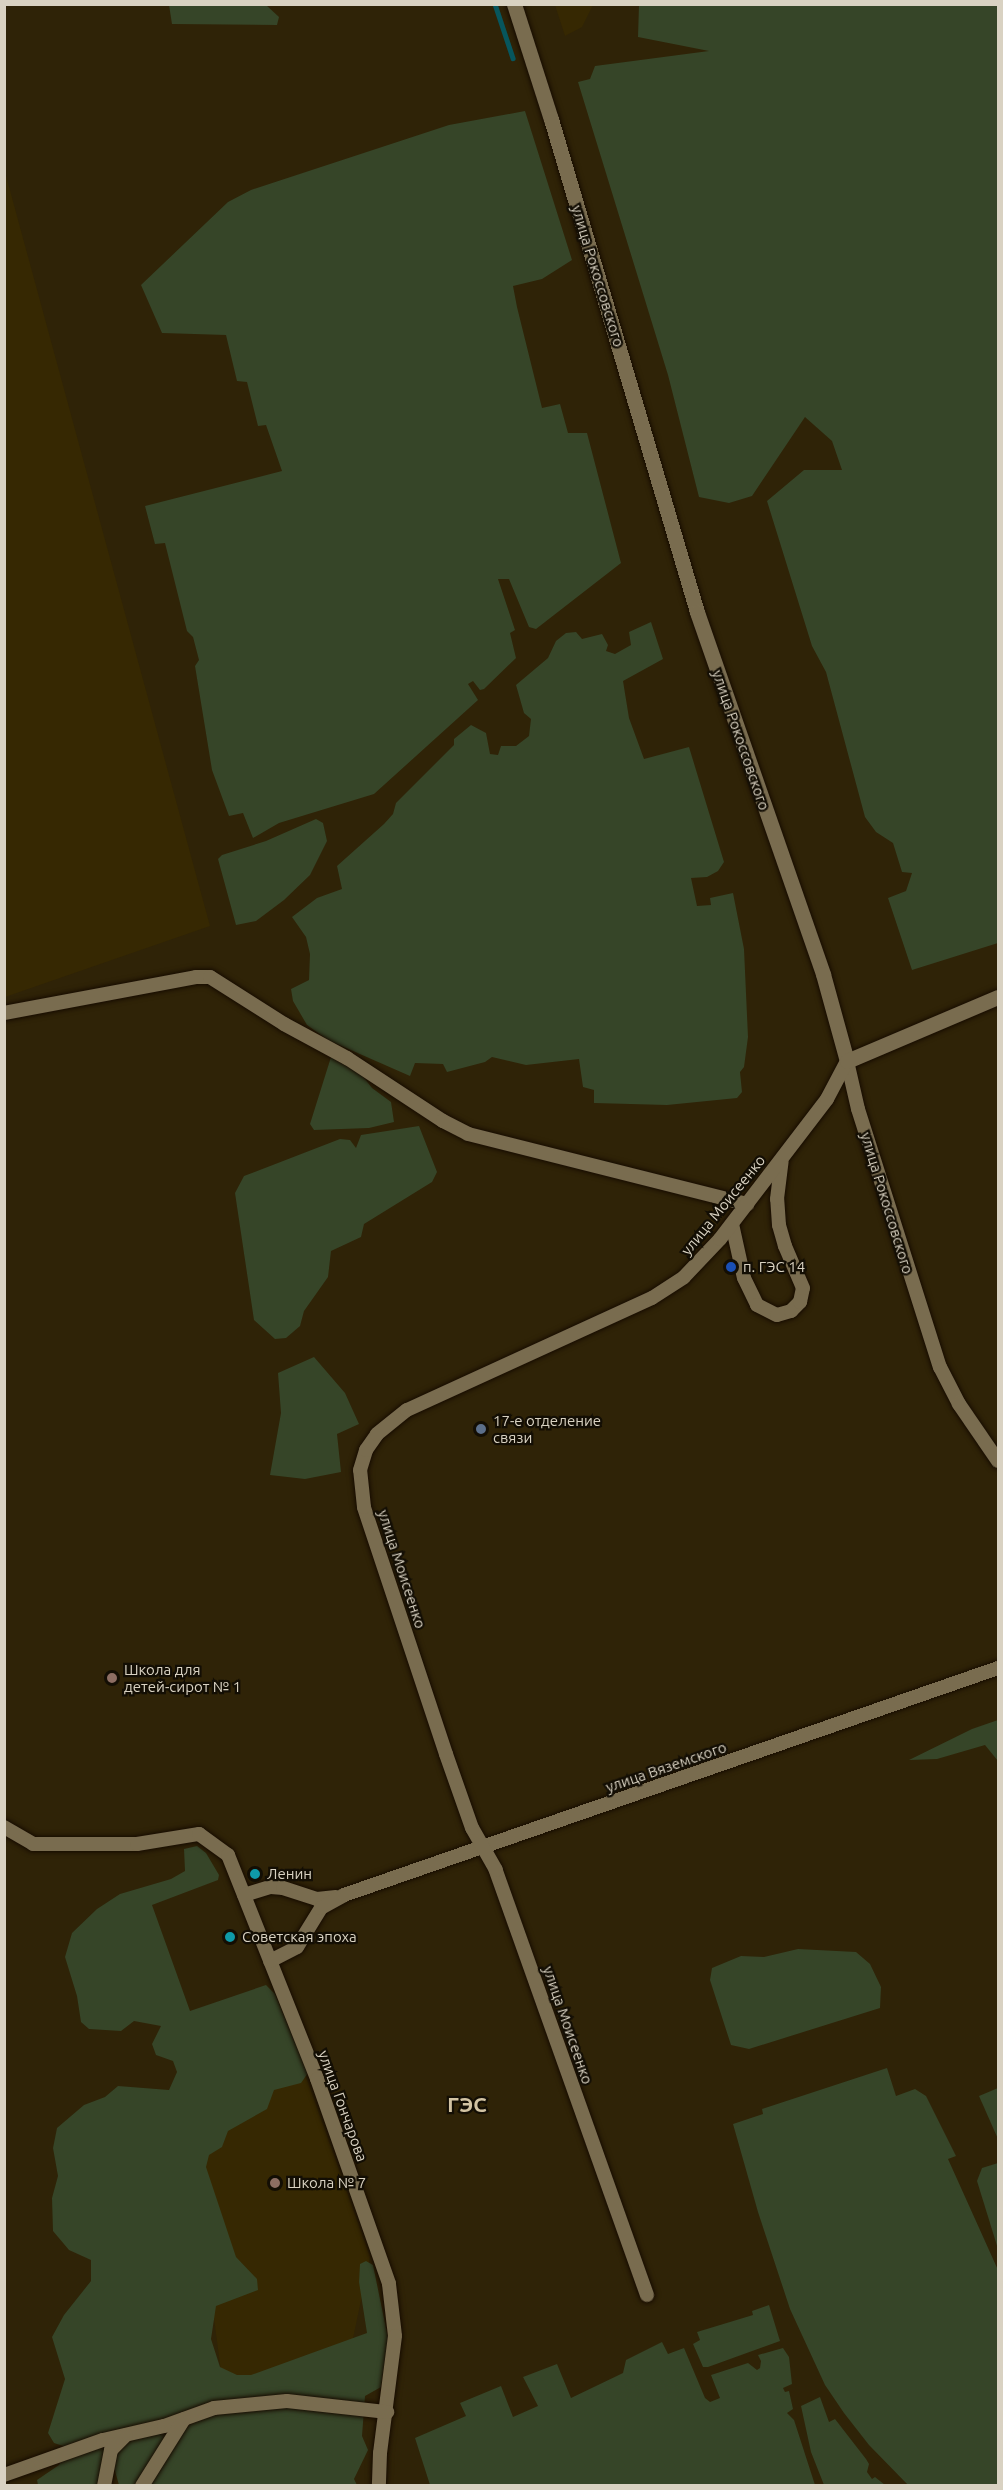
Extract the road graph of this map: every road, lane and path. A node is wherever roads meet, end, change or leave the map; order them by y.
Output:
1 (514, 4) edge
2 (999, 997) edge
3 (4, 1013) edge
4 (847, 1061) junction
5 (783, 1157) junction
6 (747, 1204) junction
7 (732, 1224) junction
8 (999, 1461) edge
9 (999, 1668) edge
10 (4, 1827) edge
11 (483, 1848) junction
12 (294, 1892) junction
13 (244, 1895) junction
14 (344, 1895) junction
15 (309, 1928) junction
16 (270, 1961) junction
17 (647, 2295) dead end
18 (387, 2412) junction
19 (187, 2417) junction
20 (128, 2434) junction
21 (4, 2475) edge
22 (104, 2486) edge
23 (142, 2486) edge
24 (379, 2486) edge

1 - 4 street, улица Рокоссовского
2 - 4 street
3 - 6 street
4 - 5 street, улица Моисеенко
4 - 8 street, улица Рокоссовского
5 - 6 street, улица Моисеенко
5 - 7 street
6 - 7 street, улица Моисеенко
7 - 11 street, улица Моисеенко
9 - 11 street, улица Вяземского
10 - 13 street, улица Гончарова
11 - 14 street, улица Вяземского
11 - 17 street, улица Моисеенко
12 - 13 street
12 - 14 street
12 - 15 street
13 - 16 street, улица Гончарова
14 - 15 street
15 - 16 street
16 - 18 street, улица Гончарова
18 - 19 street
18 - 24 street, улица Гончарова
19 - 20 street
19 - 23 street
20 - 21 street
20 - 22 street

